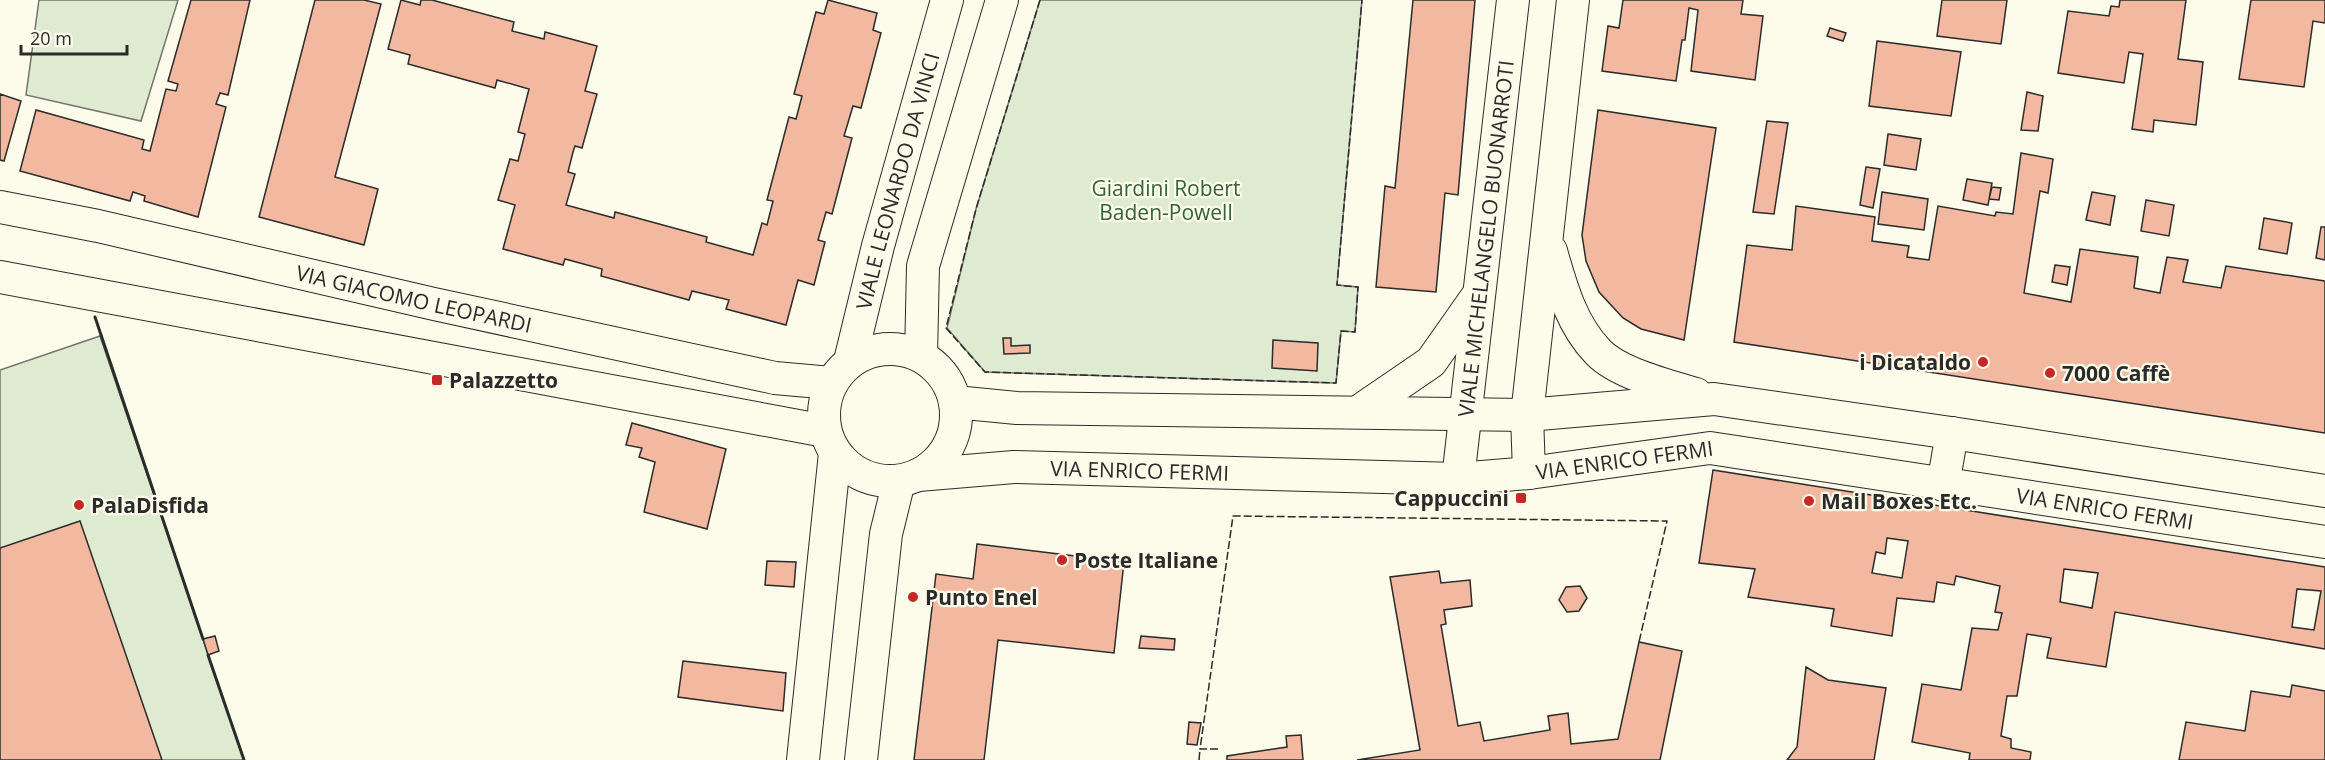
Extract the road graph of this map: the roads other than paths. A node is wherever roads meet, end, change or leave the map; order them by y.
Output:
1 (947, 0) edge
2 (1002, 0) edge
3 (1513, 0) edge
4 (1573, 0) edge
5 (0, 207) edge
6 (1548, 238) junction
7 (0, 277) edge
8 (1478, 295) junction
9 (921, 356) junction
10 (840, 372) junction
11 (1714, 399) junction
12 (956, 402) junction
13 (1358, 412) junction
14 (1464, 414) junction
15 (1527, 415) junction
16 (1952, 433) junction
17 (830, 442) junction
18 (1529, 473) junction
19 (909, 478) junction
20 (1458, 479) junction
21 (1944, 485) junction
22 (2325, 491) edge
23 (2325, 542) edge
24 (802, 760) edge
25 (861, 760) edge

1 - 10 street, VIALE LEONARDO DA VINCI
2 - 9 street
3 - 8 street, VIALE MICHELANGELO BUONARROTI
4 - 6 street
5 - 10 street, VIA GIACOMO LEOPARDI
6 - 11 street
6 - 15 street
7 - 17 street
8 - 13 street
8 - 14 street, VIALE MICHELANGELO BUONARROTI
9 - 10 street
9 - 12 street
10 - 17 street
11 - 15 street
11 - 16 street
12 - 13 street
12 - 19 street
13 - 14 street
14 - 15 street
14 - 20 street, VIALE MICHELANGELO BUONARROTI
15 - 18 street
16 - 21 street
16 - 22 street
17 - 19 street
17 - 24 street
18 - 20 street, VIA ENRICO FERMI
18 - 21 street, VIA ENRICO FERMI
19 - 20 street, VIA ENRICO FERMI
19 - 25 street
21 - 23 street, VIA ENRICO FERMI

